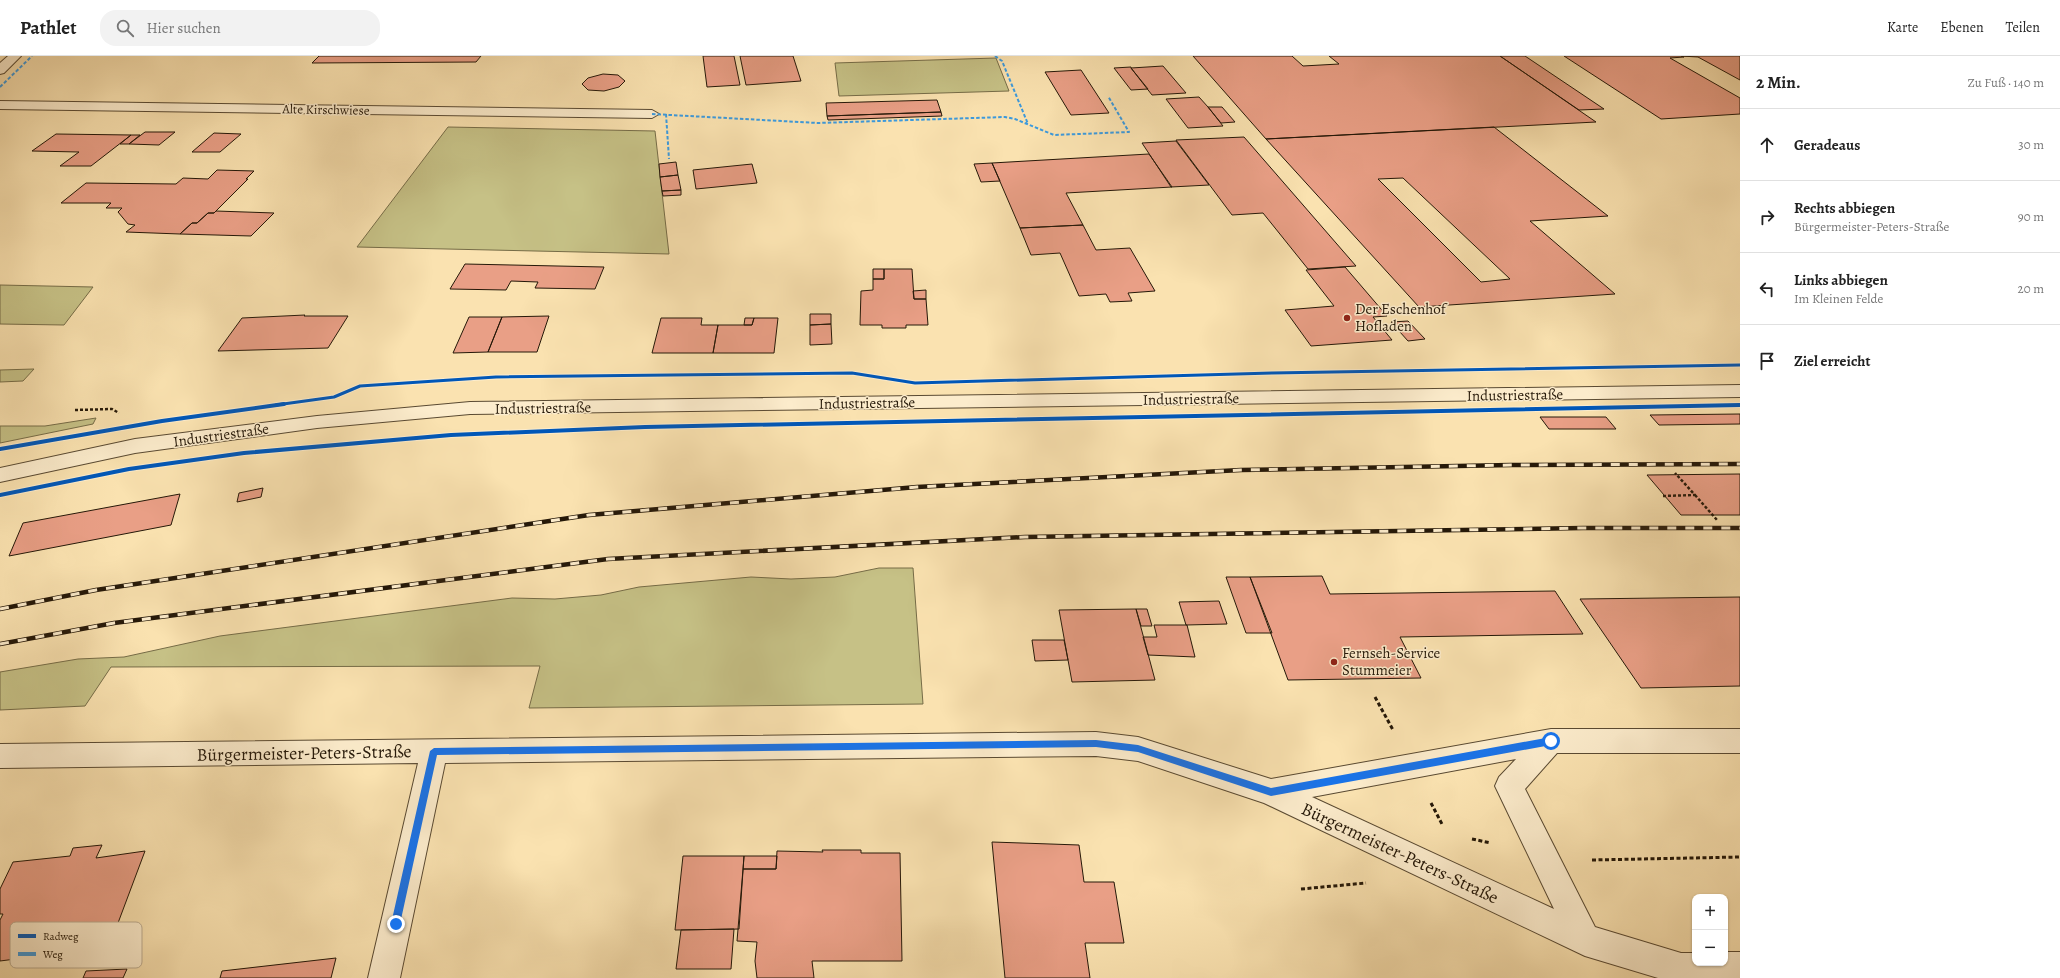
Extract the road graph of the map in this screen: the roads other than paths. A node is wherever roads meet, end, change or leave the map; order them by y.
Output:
1 (15, 56) edge
2 (0, 70) edge
3 (0, 105) edge
4 (652, 114) dead end
5 (1740, 391) edge
6 (0, 475) edge
7 (1551, 741) junction
8 (1740, 741) edge
9 (434, 751) junction
10 (0, 756) edge
11 (1271, 792) junction
12 (1585, 940) junction
13 (1740, 968) edge
14 (384, 978) edge

1 - 2 street
3 - 4 street, Alte Kirschwiese
5 - 6 street, Industriestraße
7 - 8 street
7 - 11 street
7 - 12 street
9 - 10 street, Bürgermeister-Peters-Straße
9 - 11 street, Bürgermeister-Peters-Straße
9 - 14 street
11 - 12 street, Bürgermeister-Peters-Straße
12 - 13 street, Bürgermeister-Peters-Straße

